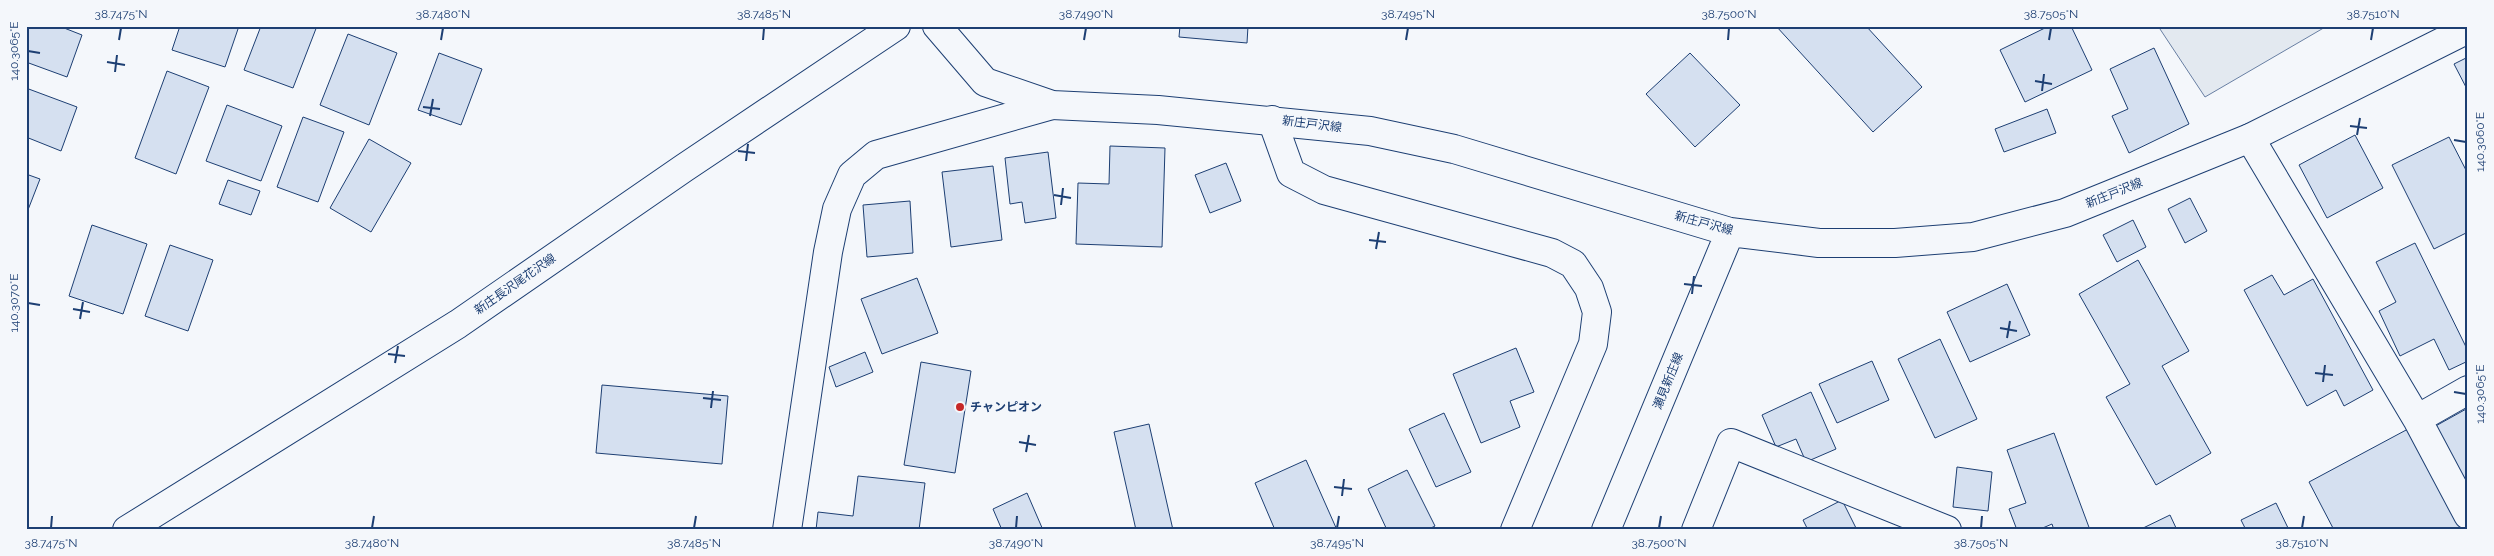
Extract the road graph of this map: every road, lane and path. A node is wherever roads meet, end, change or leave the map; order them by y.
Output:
1 (896, 26) edge
2 (937, 26) edge
3 (2468, 28) edge
4 (1052, 105) junction
5 (1272, 120) junction
6 (2250, 138) junction
7 (1730, 232) junction
8 (2468, 390) edge
9 (2417, 419) junction
10 (2468, 515) edge
11 (1512, 527) edge
12 (127, 530) edge
13 (787, 530) edge
14 (1606, 530) edge
15 (1696, 530) edge
16 (1947, 530) edge

1 - 12 main road, 新庄長沢尾花沢線
2 - 4 main road, 新庄戸沢線
3 - 6 main road, 新庄戸沢線
4 - 5 main road, 新庄戸沢線
4 - 13 main road
5 - 7 main road, 新庄戸沢線
5 - 11 main road
6 - 7 main road, 新庄戸沢線
6 - 9 main road
7 - 14 main road, 瀬見新庄線
8 - 9 main road
9 - 10 main road
15 - 16 main road

